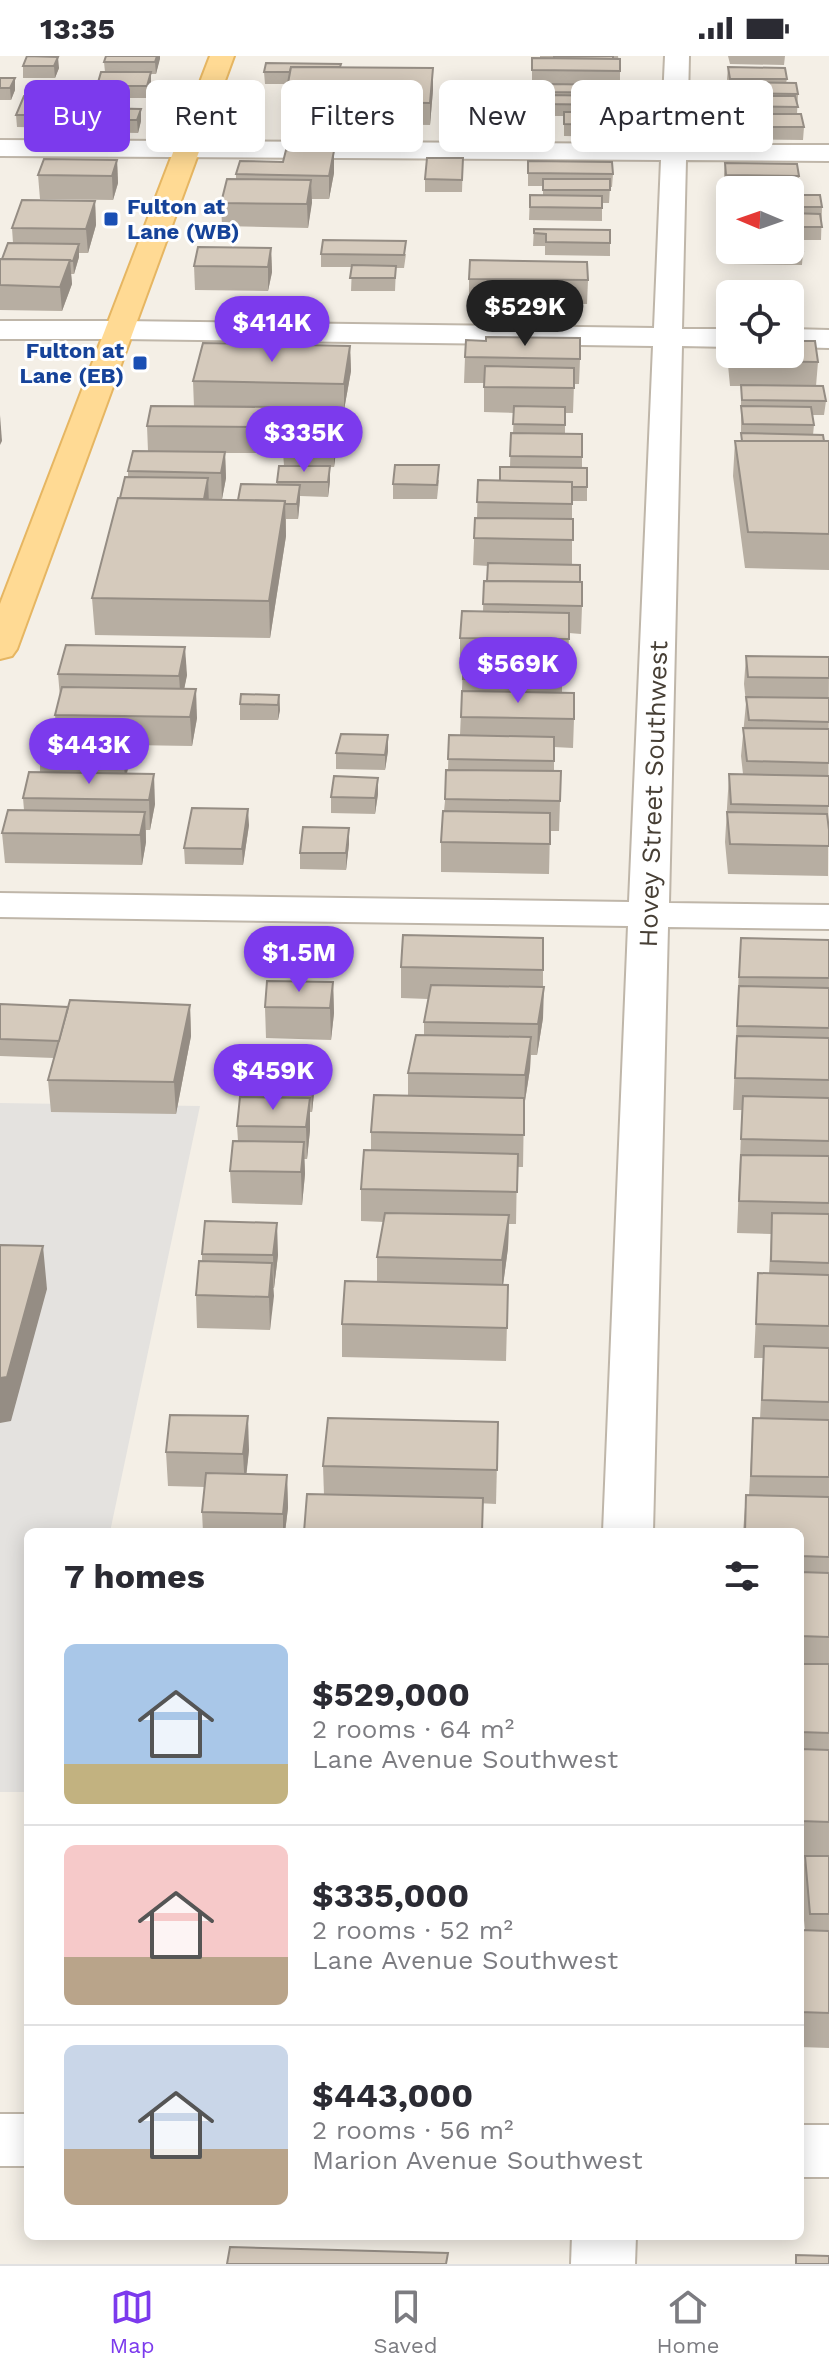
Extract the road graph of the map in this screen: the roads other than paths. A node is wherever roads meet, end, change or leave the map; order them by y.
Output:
1 (222, 56) edge
2 (677, 56) edge
3 (213, 80) edge
4 (0, 148) edge
5 (146, 150) edge
6 (265, 150) edge
7 (187, 152) edge
8 (673, 153) junction
9 (829, 153) edge
10 (0, 330) edge
11 (121, 330) junction
12 (667, 338) junction
13 (716, 338) edge
14 (804, 338) edge
15 (829, 339) edge
16 (0, 649) edge
17 (0, 905) edge
18 (648, 915) junction
19 (829, 917) edge
20 (628, 1528) edge
21 (0, 2140) edge
22 (24, 2140) edge
23 (804, 2151) edge
24 (829, 2151) edge
25 (604, 2240) edge
26 (603, 2264) edge

1 - 3 main road
2 - 8 street, Hovey Street Southwest
4 - 5 street
6 - 8 street
7 - 11 main road
8 - 9 street
8 - 12 street, Hovey Street Southwest
10 - 11 street
11 - 12 street
11 - 16 main road
12 - 13 street
12 - 18 street, Hovey Street Southwest
14 - 15 street
17 - 18 street
18 - 19 street
18 - 20 street, Hovey Street Southwest
21 - 22 street
23 - 24 street
25 - 26 street

